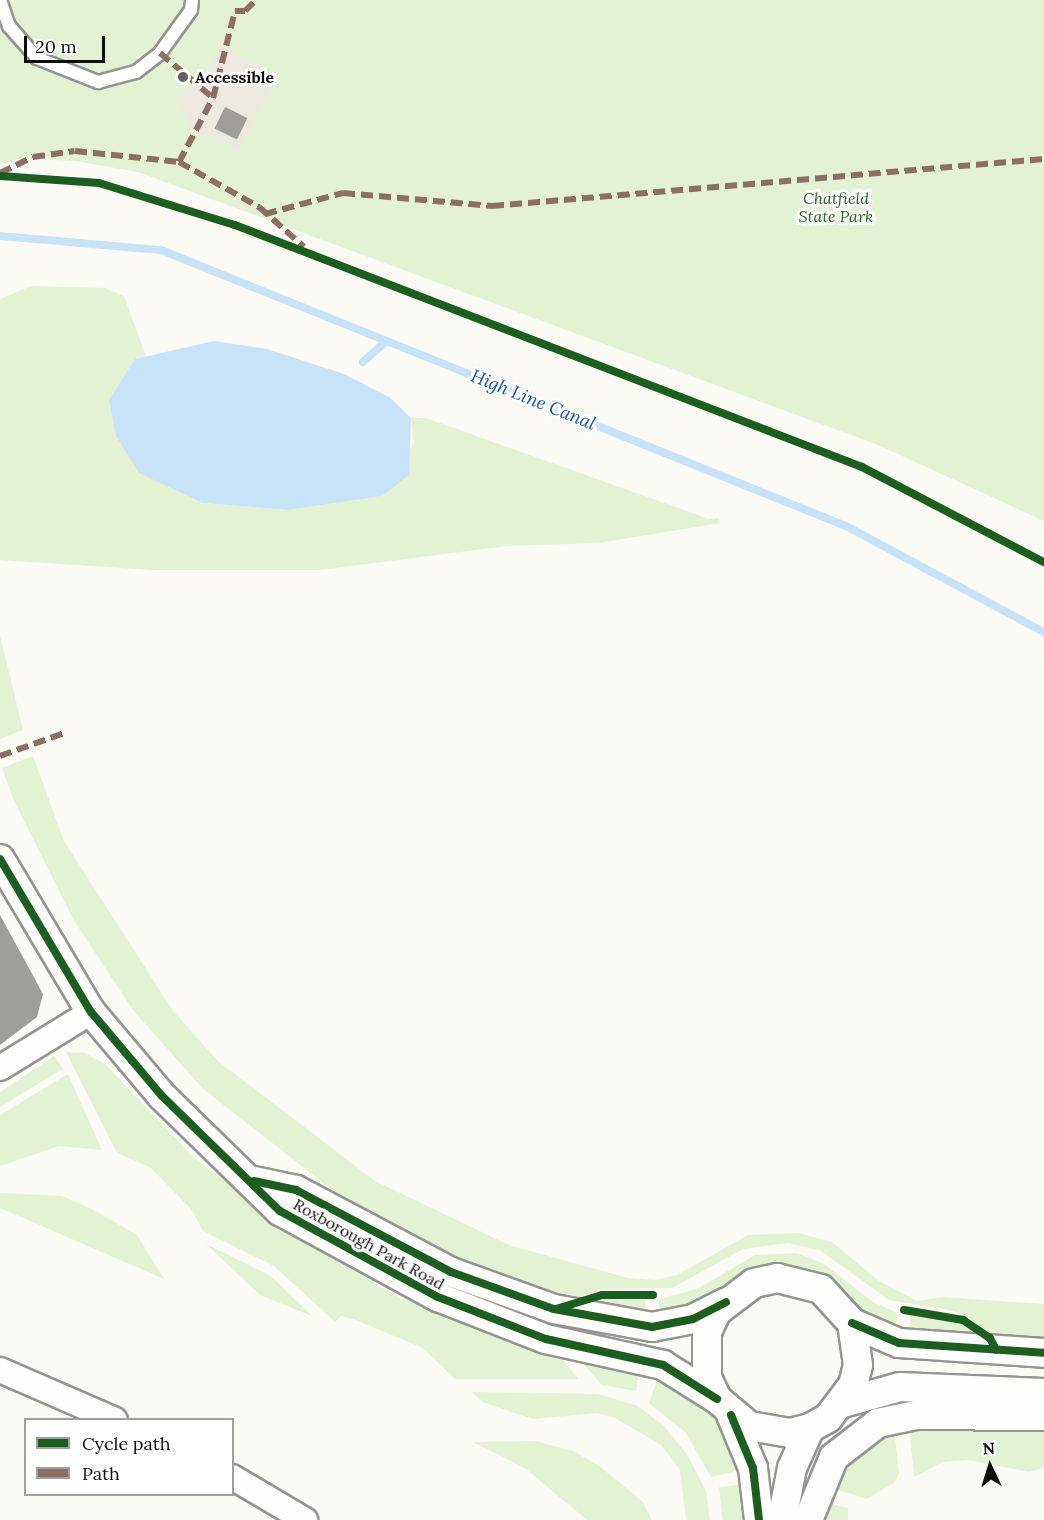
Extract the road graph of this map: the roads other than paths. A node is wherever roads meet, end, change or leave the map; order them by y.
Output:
1 (0, 0) edge
2 (192, 0) edge
3 (0, 859) edge
4 (91, 1012) junction
5 (0, 1068) edge
6 (254, 1181) junction
7 (726, 1302) junction
8 (852, 1323) junction
9 (1044, 1353) edge
10 (0, 1370) edge
11 (1044, 1393) edge
12 (843, 1403) junction
13 (724, 1407) junction
14 (1044, 1416) edge
15 (113, 1418) edge
16 (810, 1428) junction
17 (234, 1478) edge
18 (305, 1520) edge
19 (759, 1520) edge
20 (782, 1520) edge
21 (808, 1520) edge

1 - 2 lane
3 - 4 street, Roxborough Park Road
4 - 5 street
4 - 6 street, Roxborough Park Road
6 - 7 street, Roxborough Park Road
6 - 13 street, Roxborough Park Road
7 - 8 street
7 - 13 street
8 - 9 street
8 - 12 street
10 - 15 street
11 - 12 street
12 - 16 street
13 - 16 street
13 - 19 street
14 - 21 street
16 - 20 street
17 - 18 street

